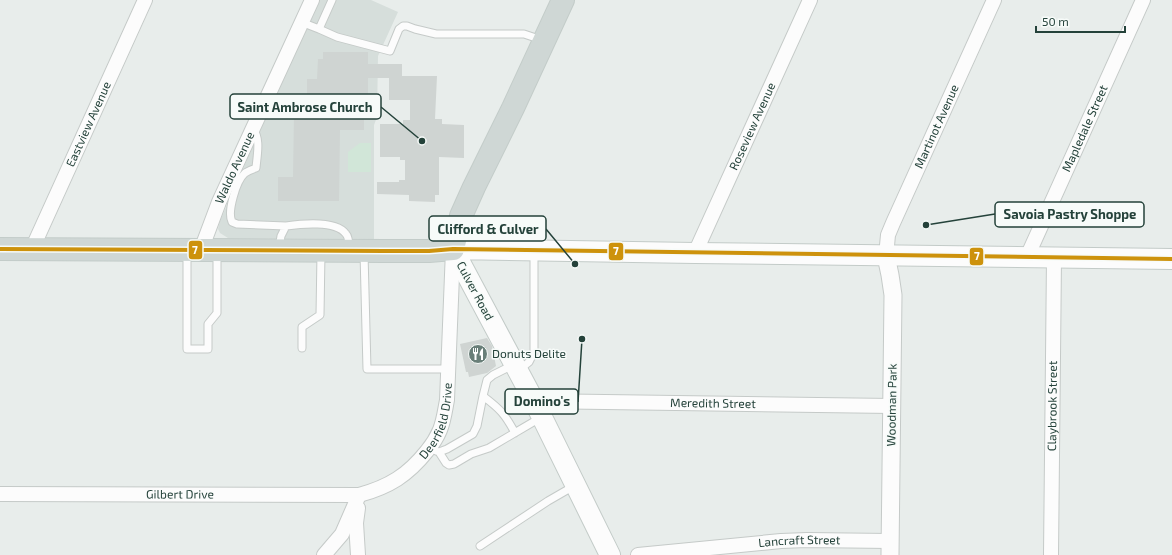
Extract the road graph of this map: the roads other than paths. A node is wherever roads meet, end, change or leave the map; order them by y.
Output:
1 (145, 0) edge
2 (312, 0) edge
3 (332, 0) edge
4 (563, 0) edge
5 (810, 0) edge
6 (994, 0) edge
7 (1143, 0) edge
8 (301, 22) junction
9 (319, 29) junction
10 (544, 41) junction
11 (252, 129) junction
12 (225, 202) junction
13 (286, 226) junction
14 (0, 249) edge
15 (32, 249) junction
16 (453, 249) junction
17 (202, 250) junction
18 (279, 250) junction
19 (534, 250) junction
20 (321, 251) junction
21 (357, 251) junction
22 (695, 253) junction
23 (886, 256) junction
24 (1027, 257) junction
25 (1054, 258) junction
26 (1172, 259) edge
27 (302, 348) dead end
28 (516, 368) junction
29 (448, 369) junction
30 (484, 396) junction
31 (892, 406) junction
32 (538, 409) junction
33 (515, 433) junction
34 (433, 451) junction
35 (576, 485) junction
36 (0, 494) edge
37 (359, 495) junction
38 (480, 546) dead end
39 (890, 548) edge
40 (324, 555) edge
41 (358, 555) edge
42 (610, 555) edge
43 (638, 555) edge
44 (1051, 555) edge

1 - 15 street, Eastview Avenue
2 - 8 street, Waldo Avenue
3 - 9 lane
4 - 10 main road, Culver Road
5 - 22 street, Roseview Avenue
6 - 23 street, Martinot Avenue
7 - 24 street, Mapledale Street
8 - 9 lane
8 - 11 street, Waldo Avenue
9 - 10 lane
10 - 16 main road, Culver Road
11 - 12 street, Waldo Avenue
11 - 12 lane
12 - 13 lane
12 - 17 street, Waldo Avenue
13 - 18 lane
13 - 21 lane
14 - 15 main road
15 - 17 main road
16 - 19 main road
16 - 21 main road
16 - 28 main road, Culver Road
16 - 29 street, Deerfield Drive
17 - 17 lane
17 - 18 main road
18 - 20 main road
19 - 22 main road
19 - 28 lane
20 - 21 main road
20 - 27 lane
21 - 29 lane
22 - 23 main road
23 - 24 main road
23 - 31 street, Woodman Park
24 - 25 main road
25 - 26 main road
25 - 44 street, Claybrook Street
28 - 30 lane
28 - 32 main road, Culver Road
29 - 34 street, Deerfield Drive
30 - 33 lane
30 - 34 lane
31 - 32 street, Meredith Street
31 - 39 street, Woodman Park
32 - 33 lane
32 - 35 main road, Culver Road
33 - 34 lane
34 - 37 street, Deerfield Drive
35 - 38 lane
35 - 42 main road, Culver Road
36 - 37 street, Gilbert Drive
37 - 40 street
37 - 41 street
39 - 43 street, Lancraft Street

